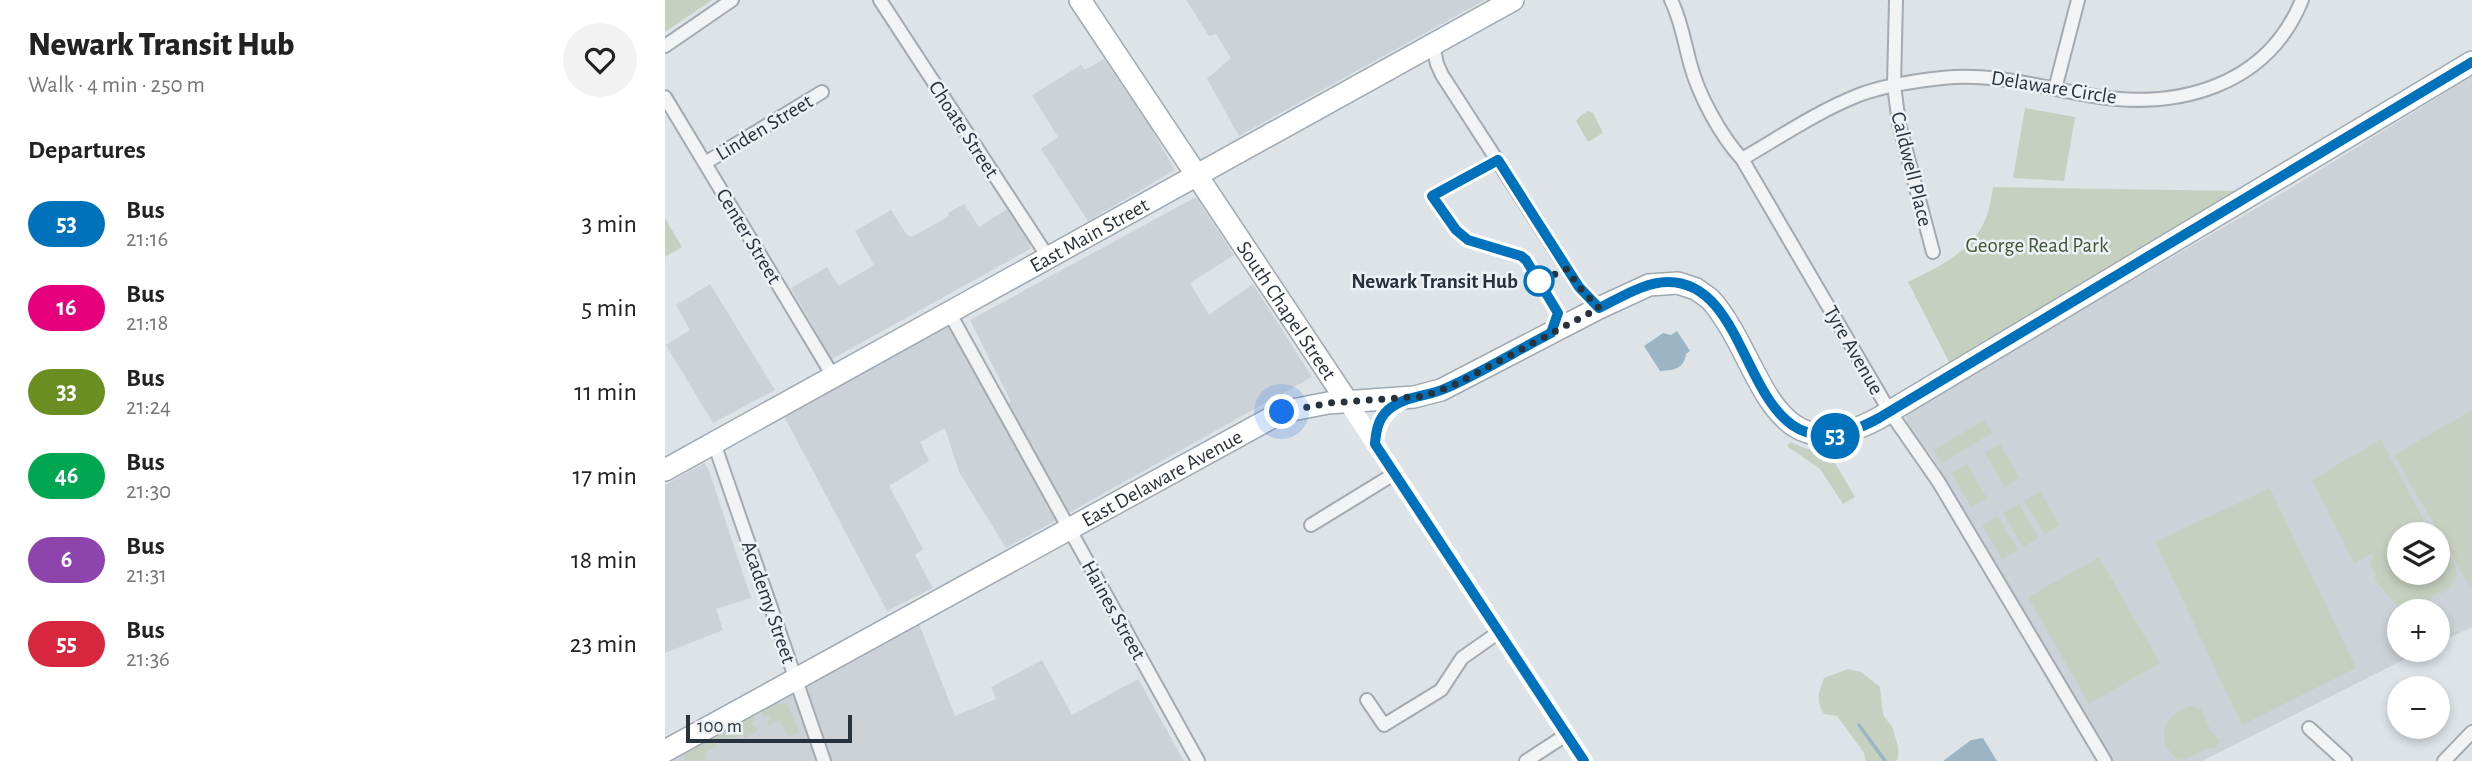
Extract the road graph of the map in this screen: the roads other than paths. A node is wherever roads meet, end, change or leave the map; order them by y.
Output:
1 (732, 0) edge
2 (880, 0) edge
3 (1080, 0) edge
4 (1513, 0) edge
5 (1671, 0) edge
6 (1896, 0) edge
7 (2078, 0) edge
8 (2302, 0) edge
9 (1433, 44) junction
10 (665, 46) edge
11 (2472, 62) edge
12 (1894, 85) junction
13 (2056, 89) junction
14 (822, 92) dead end
15 (665, 97) edge
16 (1742, 159) junction
17 (705, 163) junction
18 (1196, 175) junction
19 (1933, 253) dead end
20 (1048, 257) junction
21 (1599, 308) junction
22 (949, 312) junction
23 (833, 376) junction
24 (1407, 398) junction
25 (1347, 401) junction
26 (1890, 411) junction
27 (714, 443) junction
28 (1375, 444) junction
29 (665, 470) edge
30 (1394, 474) junction
31 (1311, 525) dead end
32 (1070, 529) junction
33 (1499, 632) junction
34 (796, 679) junction
35 (1367, 700) dead end
36 (2309, 729) dead end
37 (2472, 732) edge
38 (1566, 735) junction
39 (665, 751) edge
40 (824, 761) edge
41 (1198, 761) edge
42 (1526, 761) edge
43 (1584, 761) edge
44 (2105, 761) edge
45 (2345, 761) edge
46 (2444, 761) edge

1 - 10 street
2 - 20 street, Choate Street
3 - 18 main road, South Chapel Street
4 - 9 main road, East Main Street
5 - 16 street, Tyre Avenue
6 - 12 street, Caldwell Place
7 - 13 street
8 - 13 street, Delaware Circle
9 - 18 main road, East Main Street
9 - 21 street
11 - 26 main road, East Delaware Avenue
12 - 13 street, Delaware Circle
12 - 16 street, Delaware Circle
12 - 19 street, Caldwell Place
14 - 17 street, Linden Street
15 - 17 street, Center Street
16 - 26 street, Tyre Avenue
17 - 23 street, Center Street
18 - 20 main road, East Main Street
18 - 25 main road, South Chapel Street
20 - 22 main road, East Main Street
21 - 24 main road, East Delaware Avenue
21 - 26 main road, East Delaware Avenue
22 - 23 main road, East Main Street
22 - 32 street, Haines Street
23 - 27 main road, East Main Street
24 - 25 main road, East Delaware Avenue
24 - 28 street
25 - 28 street, South Chapel Street
25 - 32 main road, East Delaware Avenue
26 - 44 street, Tyre Avenue
27 - 29 main road, East Main Street
27 - 34 street, Academy Street
28 - 30 street, South Chapel Street
30 - 31 street
30 - 33 street, South Chapel Street
32 - 34 main road, East Delaware Avenue
32 - 41 street, Haines Street
33 - 35 street
33 - 38 street, South Chapel Street
34 - 39 main road, East Delaware Avenue
34 - 40 street, Academy Street
36 - 45 street
37 - 46 street
38 - 42 street
38 - 43 street, South Chapel Street

